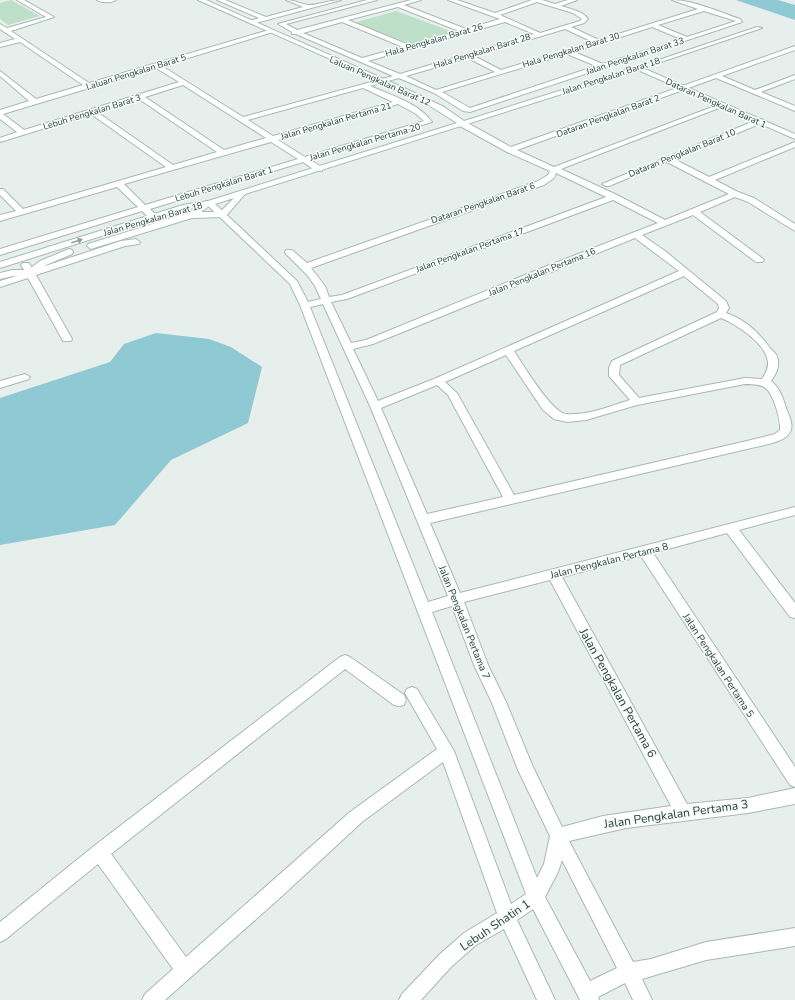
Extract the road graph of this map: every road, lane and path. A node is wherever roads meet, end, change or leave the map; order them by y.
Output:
1 (20, 0) edge
2 (100, 0) edge
3 (113, 0) edge
4 (201, 0) edge
5 (220, 0) edge
6 (289, 0) edge
7 (338, 0) edge
8 (374, 0) edge
9 (418, 0) edge
10 (451, 0) edge
11 (469, 0) edge
12 (537, 0) edge
13 (574, 0) edge
14 (675, 0) edge
15 (398, 5) junction
16 (555, 6) junction
17 (308, 8) junction
18 (705, 9) junction
19 (504, 12) junction
20 (495, 15) junction
21 (264, 18) junction
22 (342, 20) junction
23 (506, 20) junction
24 (252, 22) junction
25 (652, 25) junction
26 (0, 26) edge
27 (565, 26) junction
28 (759, 28) dead end
29 (7, 30) junction
30 (271, 31) junction
31 (465, 31) junction
32 (296, 32) junction
33 (538, 34) junction
34 (281, 36) junction
35 (688, 39) junction
36 (20, 40) junction
37 (598, 42) junction
38 (0, 45) edge
39 (409, 47) junction
40 (795, 48) edge
41 (567, 51) junction
42 (469, 56) junction
43 (363, 60) junction
44 (156, 65) junction
45 (603, 67) junction
46 (638, 68) junction
47 (501, 72) junction
48 (0, 73) edge
49 (400, 76) junction
50 (716, 76) junction
51 (795, 77) edge
52 (9, 80) junction
53 (383, 81) junction
54 (0, 83) edge
55 (184, 83) junction
56 (89, 86) junction
57 (363, 86) junction
58 (684, 88) junction
59 (436, 92) junction
60 (754, 92) junction
61 (140, 97) junction
62 (35, 102) junction
63 (399, 102) junction
64 (722, 105) junction
65 (795, 109) edge
66 (0, 112) edge
67 (92, 112) junction
68 (0, 115) edge
69 (241, 120) junction
70 (759, 122) junction
71 (463, 124) junction
72 (23, 133) junction
73 (795, 137) edge
74 (272, 139) junction
75 (0, 140) edge
76 (795, 144) edge
77 (510, 150) junction
78 (223, 153) junction
79 (668, 159) junction
80 (305, 160) junction
81 (172, 168) junction
82 (319, 169) junction
83 (555, 170) junction
84 (709, 180) junction
85 (119, 184) junction
86 (606, 184) dead end
87 (0, 191) edge
88 (244, 192) junction
89 (735, 194) junction
90 (614, 197) junction
91 (209, 203) junction
92 (144, 208) junction
93 (22, 212) junction
94 (694, 212) junction
95 (192, 215) junction
96 (222, 215) junction
97 (153, 217) junction
98 (0, 218) edge
99 (664, 223) junction
100 (160, 224) junction
101 (795, 228) edge
102 (636, 235) junction
103 (136, 242) dead end
104 (53, 249) junction
105 (0, 252) edge
106 (289, 252) dead end
107 (759, 260) dead end
108 (0, 266) edge
109 (305, 267) junction
110 (29, 271) junction
111 (685, 272) junction
112 (0, 274) edge
113 (0, 284) edge
114 (326, 301) junction
115 (305, 306) junction
116 (721, 314) junction
117 (67, 339) dead end
118 (349, 347) junction
119 (508, 350) junction
120 (25, 377) dead end
121 (438, 381) junction
122 (764, 383) junction
123 (0, 384) edge
124 (637, 402) junction
125 (375, 406) junction
126 (510, 499) junction
127 (795, 511) edge
128 (422, 520) junction
129 (730, 529) junction
130 (644, 550) junction
131 (554, 574) junction
132 (456, 599) junction
133 (424, 609) junction
134 (795, 613) edge
135 (446, 751) junction
136 (795, 780) edge
137 (795, 796) edge
138 (683, 812) junction
139 (558, 836) junction
140 (100, 852) junction
141 (536, 897) junction
142 (507, 917) junction
143 (0, 933) edge
144 (795, 937) edge
145 (184, 970) junction
146 (628, 972) junction
147 (588, 997) edge
148 (151, 1000) edge
149 (408, 1000) edge
150 (546, 1000) edge
151 (643, 1000) edge

1 - 29 street
2 - 3 street
4 - 24 street, Laluan Pengkalan Barat 12
5 - 21 street
6 - 17 street
7 - 17 street
8 - 32 street
9 - 15 street
10 - 20 street
11 - 19 street
12 - 16 street
12 - 19 street
13 - 16 street
14 - 18 street, Jalan Pengkalan Barat 33
15 - 22 street
15 - 31 street
16 - 27 street, Hala Pengkalan Barat 28
17 - 21 street
18 - 25 street, Hala Pengkalan Barat 30
18 - 35 street, Jalan Pengkalan Barat 33
19 - 20 street
20 - 23 street
21 - 24 street
22 - 32 street
22 - 39 street
23 - 31 street, Hala Pengkalan Barat 26
23 - 33 street
24 - 30 street, Laluan Pengkalan Barat 12
25 - 35 street
25 - 37 street, Hala Pengkalan Barat 30
26 - 29 street
27 - 33 street, Hala Pengkalan Barat 28
27 - 37 street
28 - 46 street, Jalan Pengkalan Barat 18
29 - 36 street
30 - 34 street, Laluan Pengkalan Barat 12
30 - 44 street, Laluan Pengkalan Barat 5
31 - 39 street, Hala Pengkalan Barat 26
32 - 34 street
32 - 43 street
33 - 42 street, Hala Pengkalan Barat 28
34 - 53 street, Laluan Pengkalan Barat 12
35 - 45 street, Jalan Pengkalan Barat 33
36 - 38 street
36 - 56 street
37 - 41 street, Hala Pengkalan Barat 30
39 - 43 street, Hala Pengkalan Barat 26
40 - 50 street, Dataran Pengkalan Barat 2
41 - 45 street
41 - 47 street, Hala Pengkalan Barat 30
42 - 47 street
42 - 49 street, Hala Pengkalan Barat 28
43 - 49 street
44 - 55 street
44 - 56 street, Laluan Pengkalan Barat 5
45 - 59 street, Jalan Pengkalan Barat 33
46 - 58 street, Dataran Pengkalan Barat 1
46 - 71 street, Jalan Pengkalan Barat 18
47 - 59 street, Hala Pengkalan Barat 30
48 - 52 street
49 - 53 street, Hala Pengkalan Barat 28
49 - 59 street
50 - 58 street, Dataran Pengkalan Barat 2
50 - 60 street
51 - 60 street
52 - 54 street
52 - 62 street
53 - 57 street, Hala Pengkalan Barat 28
53 - 71 street, Laluan Pengkalan Barat 12
55 - 61 street, Lebuh Pengkalan Barat 3
55 - 69 street
56 - 62 street, Laluan Pengkalan Barat 5
57 - 63 street
57 - 69 street, Hala Pengkalan Barat 28
58 - 64 street, Dataran Pengkalan Barat 1
58 - 77 street, Dataran Pengkalan Barat 2
60 - 65 street
61 - 67 street, Lebuh Pengkalan Barat 3
61 - 78 street
62 - 66 street, Laluan Pengkalan Barat 5
63 - 74 street, Jalan Pengkalan Pertama 21
63 - 80 street, Jalan Pengkalan Pertama 20
64 - 70 street, Dataran Pengkalan Barat 1
64 - 83 street, Dataran Pengkalan Barat 6
67 - 72 street, Lebuh Pengkalan Barat 3
67 - 81 street
68 - 72 street
69 - 74 street
70 - 73 street, Dataran Pengkalan Barat 1
70 - 79 street, Dataran Pengkalan Barat 10
71 - 77 street, Laluan Pengkalan Barat 12
71 - 82 street, Jalan Pengkalan Barat 18
72 - 75 street, Lebuh Pengkalan Barat 3
74 - 78 street
74 - 80 street
76 - 84 street
77 - 83 street, Laluan Pengkalan Barat 12
78 - 81 street
79 - 84 street
79 - 86 street, Dataran Pengkalan Barat 10
80 - 82 street
80 - 92 street, Lebuh Pengkalan Barat 1
81 - 85 street
82 - 88 street, Jalan Pengkalan Barat 18
83 - 90 street, Laluan Pengkalan Barat 12
83 - 109 street, Dataran Pengkalan Barat 6
84 - 89 street
85 - 92 street
85 - 93 street
87 - 93 street
88 - 91 street, Jalan Pengkalan Barat 18
88 - 96 street
89 - 94 street, Jalan Pengkalan Pertama 16
89 - 101 street
90 - 99 street, Laluan Pengkalan Barat 12
90 - 114 street, Jalan Pengkalan Pertama 17
91 - 95 street, Jalan Pengkalan Barat 18
91 - 96 street
91 - 97 street, Jalan Pengkalan Barat 18
92 - 97 street
92 - 105 street, Lebuh Pengkalan Barat 1
93 - 98 street
94 - 99 street, Jalan Pengkalan Pertama 16
94 - 107 street
95 - 96 street
95 - 100 street, Jalan Pengkalan Barat 18
96 - 115 street
97 - 100 street
104 -> 97 street, Jalan Pengkalan Barat 18
99 - 102 street, Jalan Pengkalan Pertama 16
100 - 110 street, Jalan Pengkalan Barat 18
102 - 111 street
102 - 118 street, Jalan Pengkalan Pertama 16
103 - 110 street
104 - 108 street, Jalan Pengkalan Barat 18
104 - 110 street
106 - 109 street, Jalan Pengkalan Pertama 7
108 - 110 street
109 - 114 street, Jalan Pengkalan Pertama 7
110 - 112 street
110 - 113 street
110 - 117 street
111 - 116 street
111 - 119 street
114 - 115 street, Jalan Pengkalan Pertama 17
114 - 118 street, Jalan Pengkalan Pertama 7
115 - 133 street
116 - 122 street
116 - 124 street
118 - 125 street, Jalan Pengkalan Pertama 7
119 - 121 street
119 - 124 street
120 - 123 street
121 - 125 street
121 - 126 street
122 - 124 street
122 - 126 street
125 - 128 street, Jalan Pengkalan Pertama 7
126 - 128 street
127 - 129 street, Jalan Pengkalan Pertama 8
128 - 132 street, Jalan Pengkalan Pertama 7
129 - 130 street, Jalan Pengkalan Pertama 8
129 - 134 street
130 - 131 street, Jalan Pengkalan Pertama 8
130 - 136 street, Jalan Pengkalan Pertama 5
131 - 132 street, Jalan Pengkalan Pertama 8
131 - 138 street, Jalan Pengkalan Pertama 6
132 - 133 street, Jalan Pengkalan Pertama 8
132 - 139 street, Jalan Pengkalan Pertama 7
133 - 141 street
135 - 140 street
135 - 142 street
135 - 145 street
137 - 138 street, Jalan Pengkalan Pertama 3
138 - 139 street, Jalan Pengkalan Pertama 3
139 - 141 street, Lebuh Shatin 1
139 - 146 street, Jalan Pengkalan Pertama 7
140 - 143 street
140 - 145 street
141 - 142 street, Lebuh Shatin 1
141 - 147 street
142 - 149 street, Lebuh Shatin 1
142 - 150 street
144 - 146 street
145 - 148 street
146 - 147 street
146 - 151 street, Jalan Pengkalan Pertama 7

